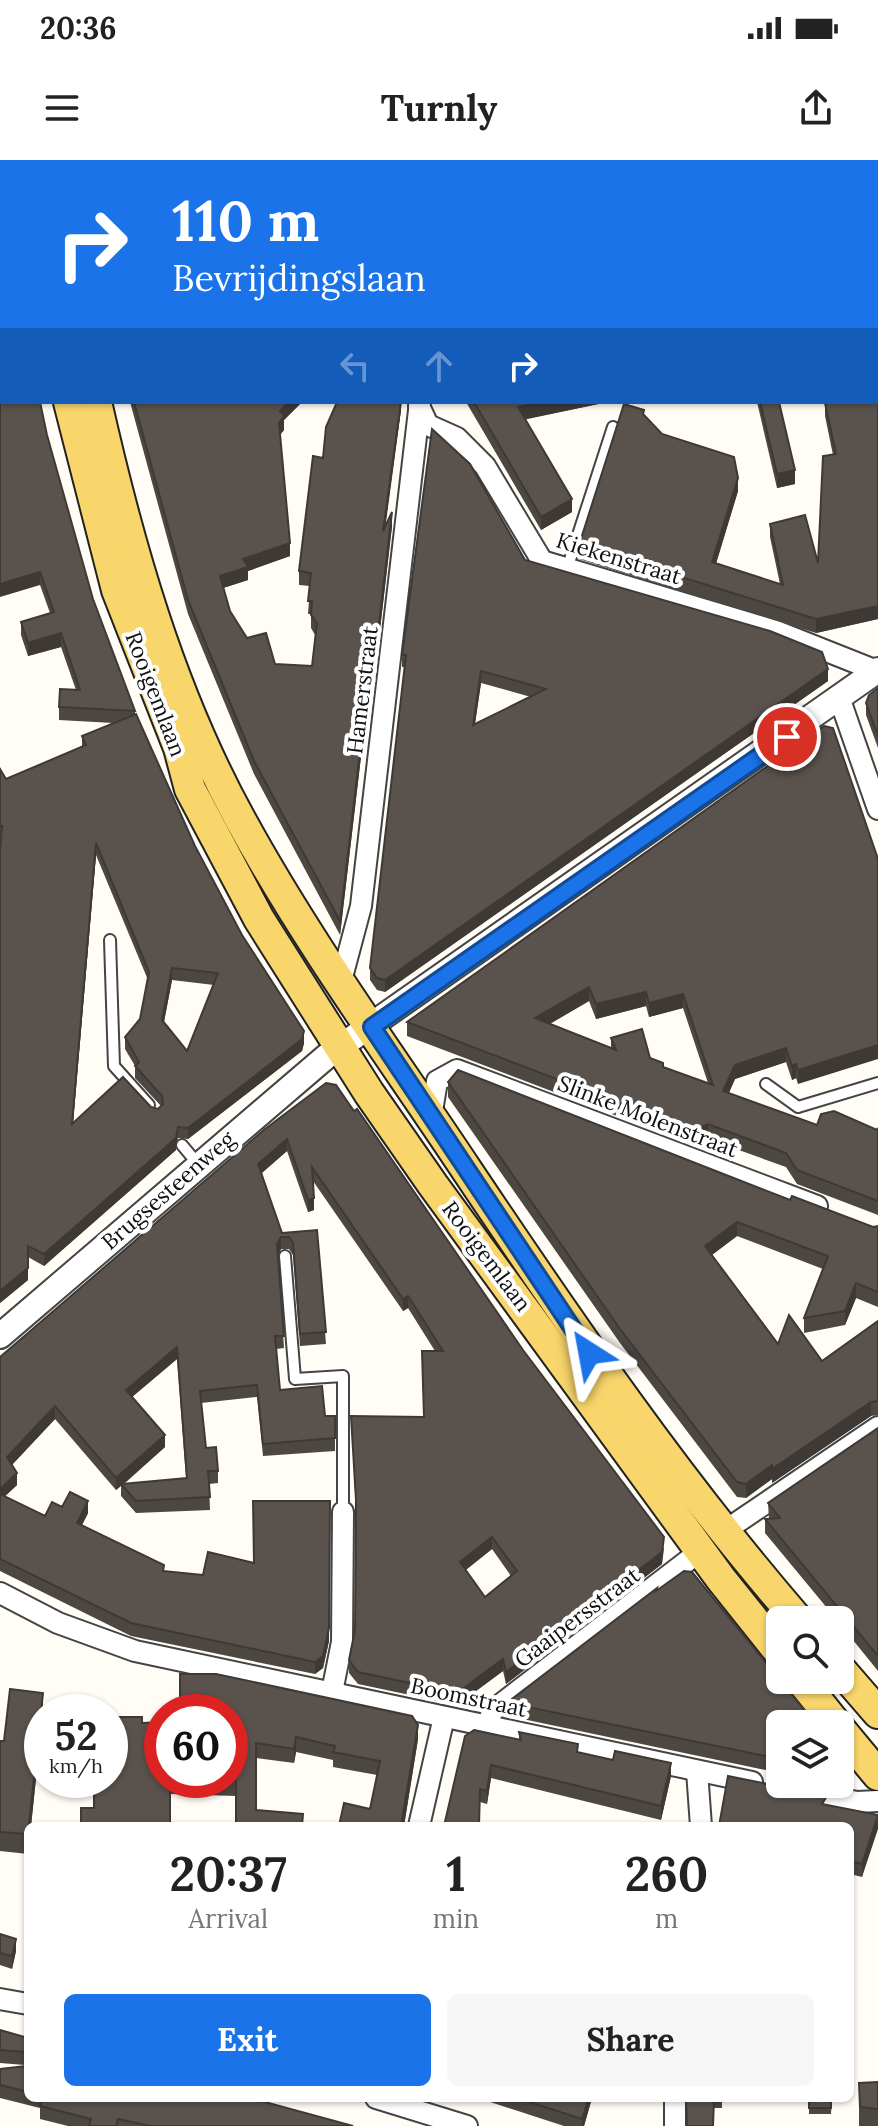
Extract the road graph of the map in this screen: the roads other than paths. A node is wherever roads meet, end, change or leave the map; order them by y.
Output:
1 (70, 404) edge
2 (97, 404) edge
3 (419, 404) edge
4 (613, 427) edge
5 (567, 569) junction
6 (878, 671) edge
7 (840, 700) junction
8 (878, 809) edge
9 (110, 940) dead end
10 (341, 981) junction
11 (372, 1027) junction
12 (340, 1048) junction
13 (878, 1083) edge
14 (766, 1084) dead end
15 (156, 1113) edge
16 (431, 1117) junction
17 (182, 1145) dead end
18 (198, 1164) junction
19 (830, 1211) edge
20 (285, 1256) dead end
21 (0, 1336) edge
22 (878, 1427) edge
23 (343, 1512) joint
24 (713, 1541) junction
25 (0, 1593) edge
26 (783, 1606) edge
27 (766, 1635) edge
28 (854, 1685) edge
29 (332, 1692) junction
30 (812, 1694) edge
31 (825, 1710) edge
32 (878, 1713) edge
33 (444, 1717) junction
34 (488, 1726) junction
35 (854, 1746) edge
36 (697, 1771) junction
37 (878, 1775) edge
38 (878, 1801) edge
39 (420, 1822) edge
40 (701, 1822) edge
41 (0, 1999) edge
42 (24, 2003) edge
43 (387, 2102) edge
44 (675, 2102) edge
45 (411, 2111) edge
46 (467, 2126) edge
47 (675, 2126) edge

1 - 12 main road, Rooigemlaan
2 - 10 main road, Rooigemlaan
3 - 5 street, Kiekenstraat
3 - 10 street, Hamerstraat
4 - 5 lane
5 - 6 street, Kiekenstraat
6 - 7 street
7 - 8 street
7 - 11 street
9 - 15 lane
10 - 11 main road, Rooigemlaan
11 - 12 street
11 - 16 main road, Rooigemlaan
12 - 18 street, Brugsesteenweg
12 - 24 main road, Rooigemlaan
13 - 14 lane
16 - 19 street, Slinke Molenstraat
16 - 24 main road, Rooigemlaan
17 - 18 lane
18 - 21 street, Brugsesteenweg
20 - 23 lane
22 - 24 street, Gaaipersstraat
23 - 29 street
24 - 26 main road, Rooigemlaan
24 - 27 main road, Rooigemlaan
24 - 34 street, Gaaipersstraat
25 - 29 street, Boomstraat
28 - 32 main road
29 - 33 street, Boomstraat
30 - 31 main road
33 - 34 street, Boomstraat
33 - 39 street
34 - 36 street, Boomstraat
35 - 37 main road
36 - 38 street, Boomstraat
36 - 40 street
41 - 42 street
43 - 45 street
44 - 47 street
45 - 46 street

